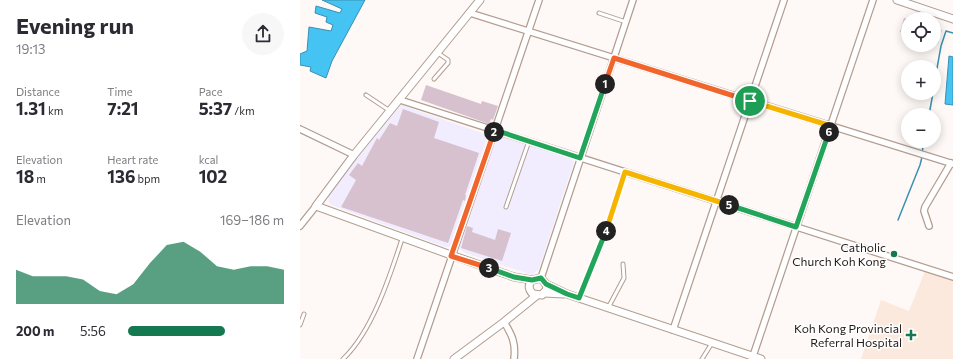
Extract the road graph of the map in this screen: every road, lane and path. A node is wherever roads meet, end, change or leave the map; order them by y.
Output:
1 (480, 0) edge
2 (539, 0) edge
3 (633, 0) edge
4 (784, 0) edge
5 (873, 0) edge
6 (897, 0) edge
7 (599, 13) dead end
8 (470, 14) junction
9 (953, 19) edge
10 (626, 22) junction
11 (528, 32) junction
12 (438, 53) junction
13 (614, 58) junction
14 (434, 79) dead end
15 (366, 95) dead end
16 (400, 100) junction
17 (750, 101) junction
18 (391, 111) junction
19 (831, 126) junction
20 (300, 129) edge
21 (495, 130) junction
22 (529, 141) junction
23 (354, 155) junction
24 (580, 158) junction
25 (952, 163) edge
26 (625, 172) junction
27 (716, 201) junction
28 (316, 206) junction
29 (506, 207) dead end
30 (300, 226) edge
31 (929, 226) dead end
32 (796, 227) junction
33 (402, 238) junction
34 (451, 256) junction
35 (623, 264) dead end
36 (514, 277) junction
37 (953, 277) edge
38 (532, 280) junction
39 (544, 281) junction
40 (532, 292) junction
41 (544, 293) junction
42 (567, 294) junction
43 (579, 298) junction
44 (608, 308) junction
45 (304, 314) dead end
46 (504, 322) junction
47 (300, 325) edge
48 (673, 330) junction
49 (712, 343) junction
50 (752, 358) edge
51 (343, 359) edge
52 (417, 359) edge
53 (454, 359) edge
54 (514, 359) edge
55 (702, 359) edge
56 (761, 359) edge

1 - 8 street
2 - 11 street
3 - 10 street
4 - 17 street
5 - 19 street
6 - 9 street
7 - 10 lane
8 - 11 street
8 - 12 street
10 - 13 street
11 - 13 street
11 - 21 street
12 - 14 lane
12 - 16 street
13 - 17 street
13 - 24 street
15 - 18 lane
16 - 18 street
16 - 21 street
17 - 19 street
17 - 27 street
18 - 23 street
19 - 25 street
19 - 32 street
20 - 23 street
21 - 22 street
21 - 34 street
22 - 24 street
22 - 29 lane
23 - 28 street
24 - 26 street
24 - 39 street
25 - 31 street
26 - 27 street
26 - 43 lane
27 - 32 street
27 - 48 street
28 - 30 street
28 - 33 street
32 - 37 street
32 - 50 street
33 - 34 street
33 - 51 lane
34 - 36 street
34 - 52 street
35 - 44 lane
36 - 38 street
36 - 40 street
38 - 39 street
38 - 40 street
39 - 41 street
39 - 42 street
40 - 41 street
40 - 46 street
41 - 42 street
42 - 43 street
43 - 44 street
44 - 48 street
45 - 47 lane
46 - 53 street
46 - 54 street
48 - 49 street
49 - 50 street
49 - 55 lane
50 - 56 street

